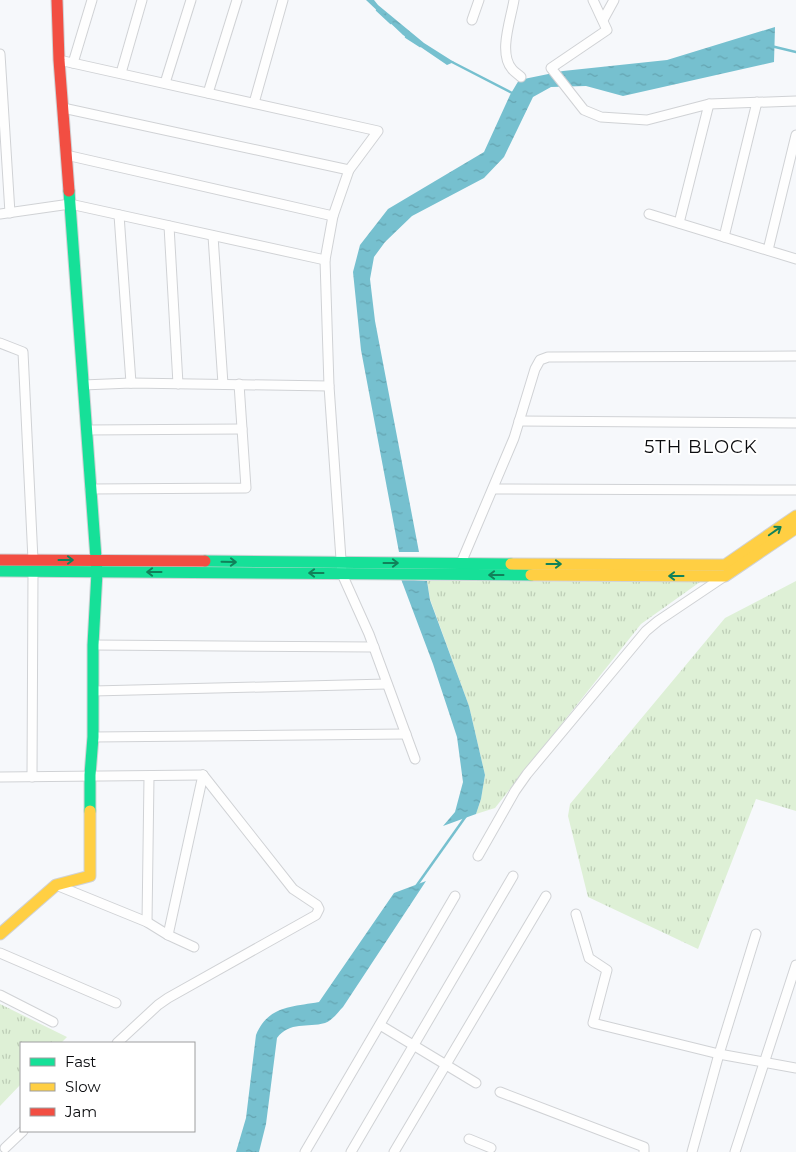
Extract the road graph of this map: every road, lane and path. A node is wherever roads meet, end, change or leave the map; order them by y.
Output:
1 (57, 0) edge
2 (92, 0) edge
3 (142, 0) edge
4 (191, 0) edge
5 (237, 0) edge
6 (283, 0) edge
7 (479, 0) edge
8 (514, 0) edge
9 (593, 0) edge
10 (614, 0) edge
11 (472, 20) dead end
12 (603, 20) junction
13 (0, 54) edge
14 (59, 60) junction
15 (73, 63) junction
16 (121, 73) junction
17 (521, 77) dead end
18 (1, 80) edge
19 (165, 83) junction
20 (208, 93) junction
21 (796, 101) edge
22 (757, 102) junction
23 (254, 103) junction
24 (709, 104) junction
25 (63, 108) junction
26 (796, 135) edge
27 (66, 155) junction
28 (349, 170) junction
29 (70, 204) junction
30 (10, 213) junction
31 (0, 214) edge
32 (649, 214) dead end
33 (120, 215) junction
34 (333, 216) junction
35 (678, 223) junction
36 (169, 226) junction
37 (213, 236) junction
38 (724, 237) junction
39 (768, 250) junction
40 (796, 259) edge
41 (325, 260) junction
42 (0, 343) edge
43 (796, 356) edge
44 (131, 384) junction
45 (178, 384) junction
46 (223, 384) junction
47 (239, 384) junction
48 (82, 385) junction
49 (329, 386) junction
50 (519, 421) junction
51 (796, 423) edge
52 (242, 429) junction
53 (86, 430) junction
54 (90, 488) junction
55 (493, 489) junction
56 (796, 490) edge
57 (796, 516) edge
58 (796, 528) edge
59 (0, 560) edge
60 (461, 563) junction
61 (33, 566) junction
62 (97, 566) junction
63 (342, 568) junction
64 (0, 571) edge
65 (725, 571) junction
66 (93, 645) junction
67 (374, 647) junction
68 (387, 684) junction
69 (93, 691) junction
70 (406, 734) junction
71 (93, 736) junction
72 (415, 759) dead end
73 (90, 775) junction
74 (203, 775) junction
75 (0, 777) edge
76 (32, 777) junction
77 (149, 777) junction
78 (478, 856) dead end
79 (513, 876) dead end
80 (56, 885) junction
81 (455, 896) dead end
82 (546, 896) dead end
83 (576, 914) dead end
84 (147, 922) junction
85 (0, 934) edge
86 (756, 934) dead end
87 (168, 935) junction
88 (194, 946) dead end
89 (0, 953) edge
90 (796, 965) edge
91 (0, 995) edge
92 (116, 1003) dead end
93 (53, 1022) dead end
94 (380, 1025) junction
95 (118, 1042) edge
96 (414, 1045) junction
97 (719, 1054) junction
98 (764, 1062) junction
99 (446, 1064) junction
100 (796, 1068) edge
101 (476, 1083) dead end
102 (500, 1092) dead end
103 (22, 1132) edge
104 (469, 1139) dead end
105 (5, 1148) dead end
106 (490, 1150) edge
107 (306, 1152) edge
108 (351, 1152) edge
109 (394, 1152) edge
110 (501, 1152) edge
111 (644, 1152) edge
112 (692, 1152) edge
113 (735, 1152) edge

1 - 14 street
2 - 15 street
3 - 16 street
4 - 19 street
5 - 20 street
6 - 23 street
7 - 11 street
8 - 17 street
9 - 12 street
10 - 12 street
12 - 24 street
13 - 18 street
14 - 15 street
14 - 25 street
15 - 16 street
16 - 19 street
18 - 30 street
19 - 20 street
20 - 23 street
21 - 22 street
22 - 24 street
22 - 38 street
23 - 28 street
24 - 35 street
25 - 27 street
25 - 28 street
26 - 39 street
27 - 29 street
27 - 34 street
28 - 34 street
29 - 30 street
29 - 33 street
29 - 48 street
30 - 31 street
32 - 35 street
33 - 36 street
33 - 44 street
34 - 41 street
35 - 38 street
36 - 37 street
36 - 45 street
37 - 41 street
37 - 46 street
38 - 39 street
39 - 40 street
41 - 49 street
42 - 61 street
43 - 50 street
44 - 45 street
44 - 48 street
45 - 46 street
46 - 47 street
47 - 49 street
47 - 52 street
48 - 53 street
49 - 63 street
50 - 51 street
50 - 55 street
52 - 53 street
52 - 54 street
53 - 54 street
54 - 62 street
55 - 56 street
55 - 60 street
65 -> 57 street
58 - 65 street
59 - 61 street
63 -> 60 street
60 -> 65 street
61 - 62 street
61 - 64 street
61 - 76 street
62 - 63 street
62 - 66 street
65 -> 63 street
63 - 67 street
65 - 78 street
66 - 67 street
66 - 69 street
67 - 68 street
68 - 69 street
68 - 70 street
69 - 71 street
70 - 71 street
70 - 72 street
71 - 73 street
73 - 76 street
73 - 77 street
73 - 80 street
74 - 77 street
74 - 87 street
74 - 95 street
75 - 76 street
77 - 84 street
79 - 96 street
80 - 84 street
80 - 85 street
81 - 94 street
82 - 99 street
83 - 97 street
84 - 87 street
86 - 97 street
87 - 88 street
89 - 92 street
90 - 98 street
91 - 93 street
94 - 96 street
94 - 107 street
96 - 99 street
96 - 108 street
97 - 98 street
97 - 112 street
98 - 100 street
98 - 113 street
99 - 101 street
99 - 109 street
102 - 111 street
103 - 105 street
104 - 106 street
106 - 110 street

